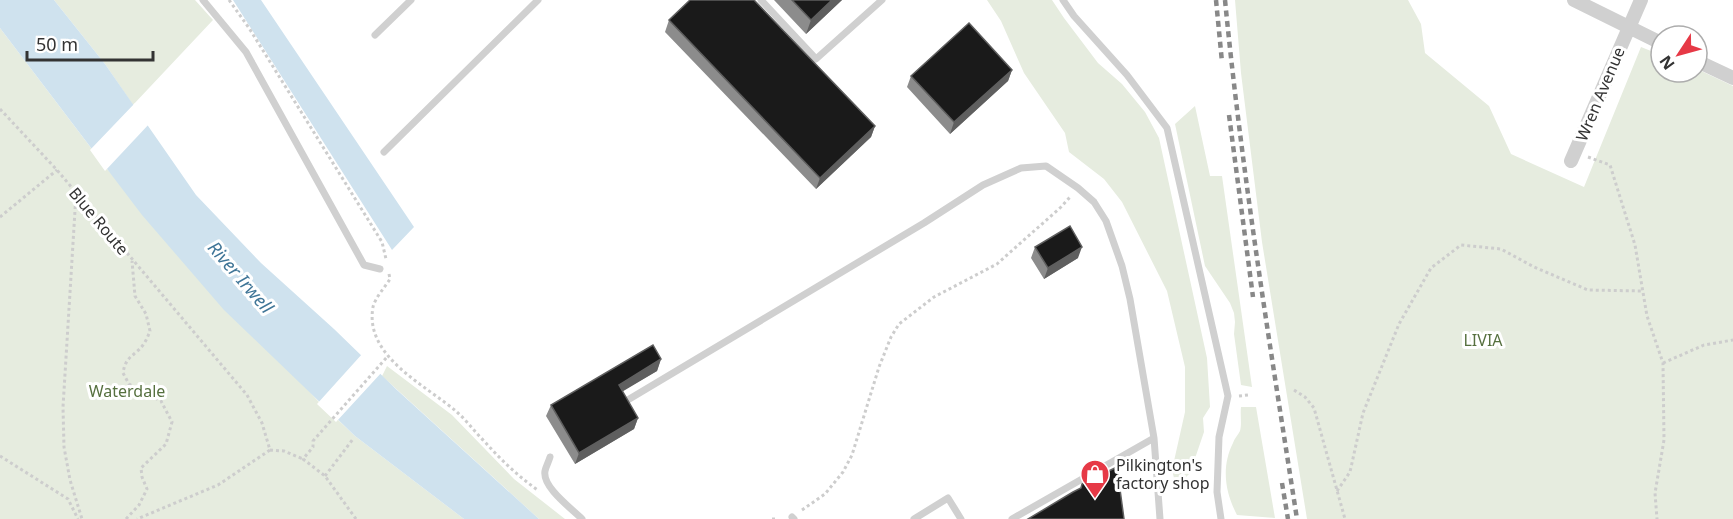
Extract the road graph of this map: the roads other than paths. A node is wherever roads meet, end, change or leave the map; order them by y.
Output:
1 (203, 0) edge
2 (538, 0) edge
3 (761, 0) edge
4 (882, 0) edge
5 (1063, 0) edge
6 (1574, 0) edge
7 (1641, 0) edge
8 (408, 1) edge
9 (1629, 27) junction
10 (375, 35) dead end
11 (1649, 37) edge
12 (1709, 67) edge
13 (1733, 78) edge
14 (384, 152) dead end
15 (1574, 156) road end
16 (380, 269) dead end
17 (626, 401) edge
18 (1155, 438) junction
19 (550, 457) dead end
20 (582, 519) edge
21 (914, 519) edge
22 (961, 519) edge
23 (1012, 519) edge
24 (1160, 519) edge
25 (1221, 519) edge

1 - 16 lane
2 - 14 lane
3 - 4 lane
5 - 25 lane
6 - 9 street
7 - 9 street, Wren Avenue
8 - 10 lane
9 - 11 street
9 - 15 street, Wren Avenue
12 - 13 street
17 - 18 lane
18 - 23 lane
18 - 24 lane
19 - 20 lane
21 - 22 lane

